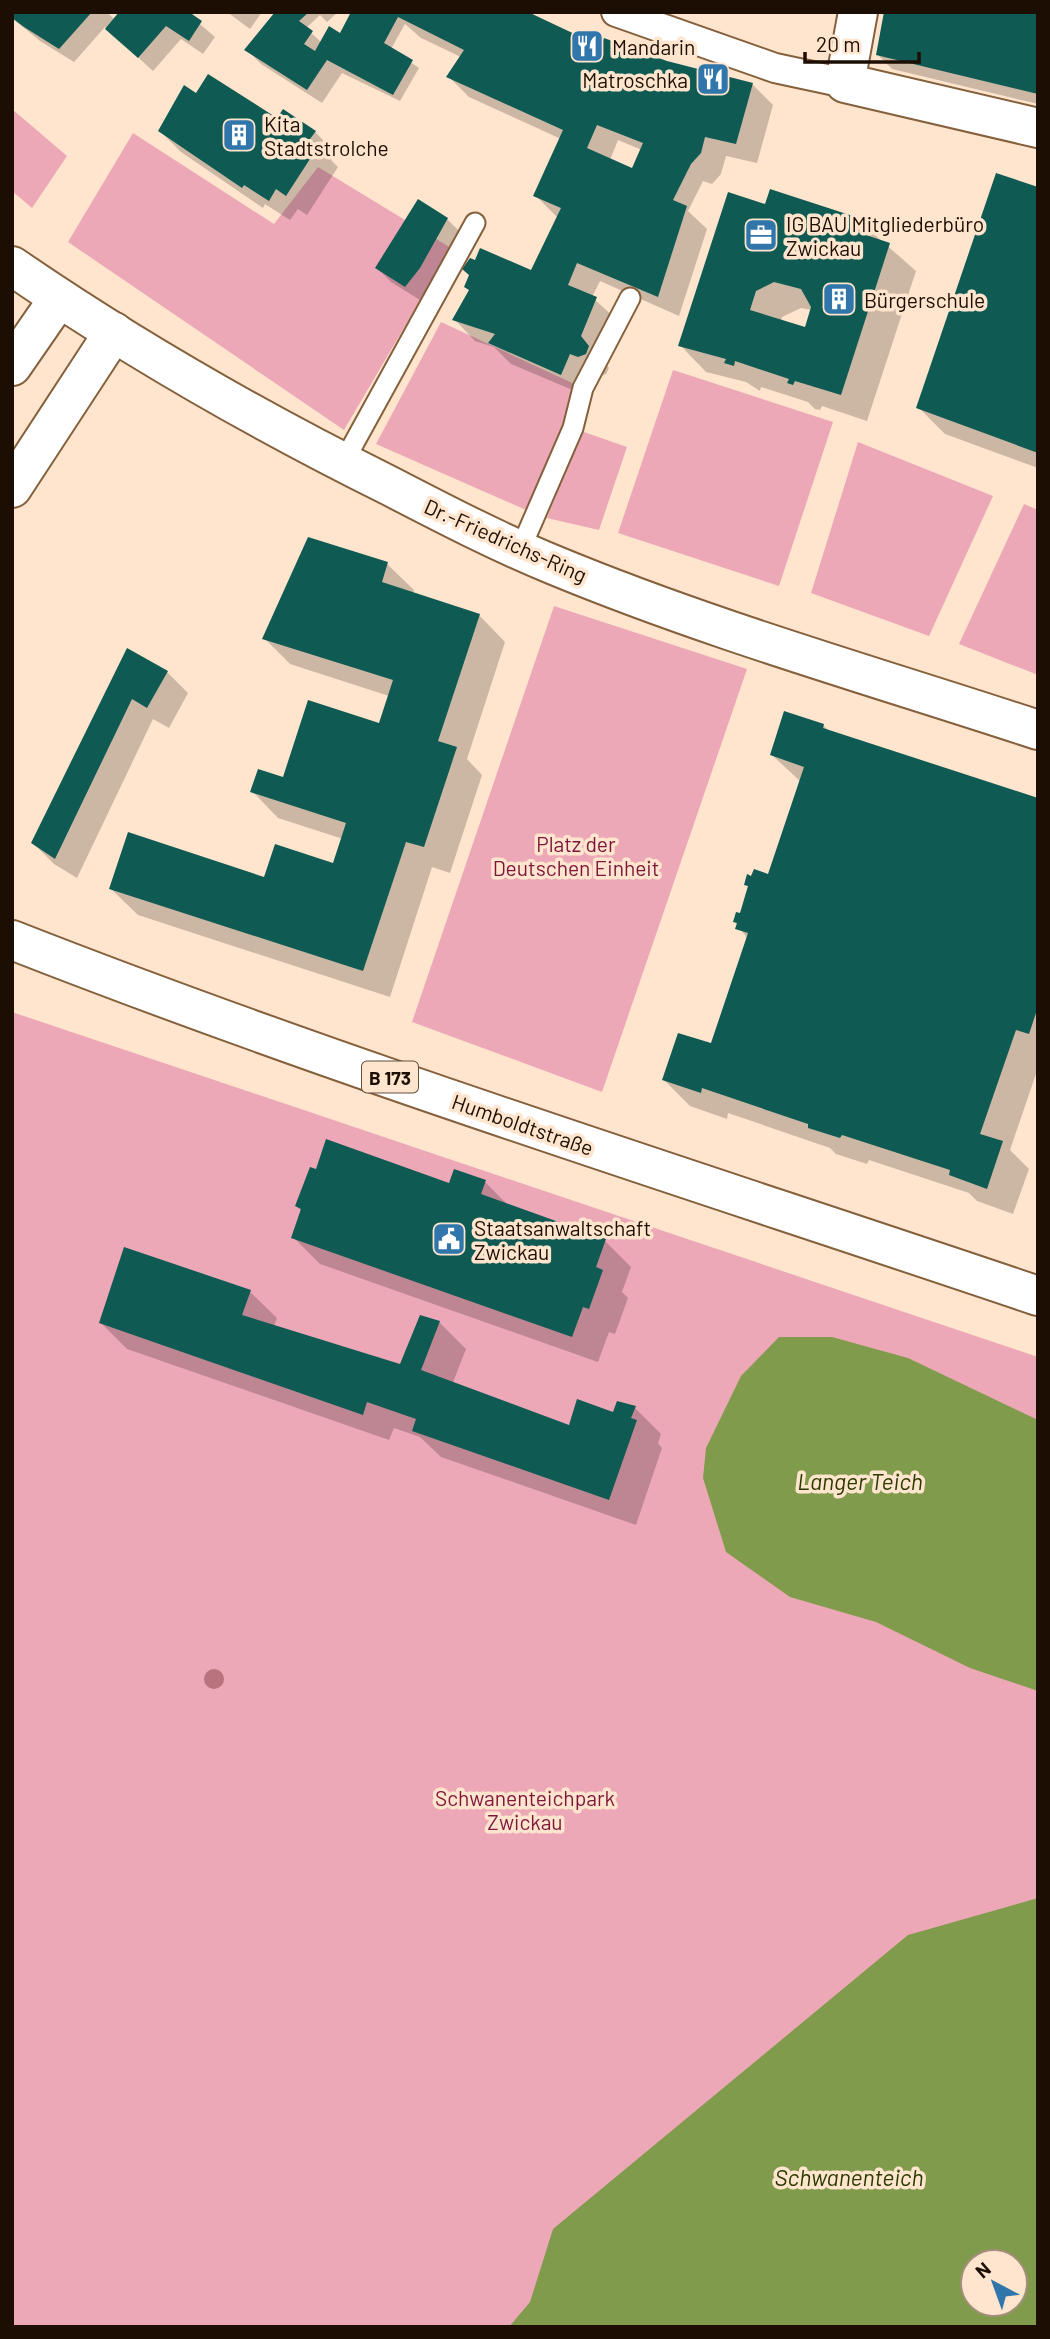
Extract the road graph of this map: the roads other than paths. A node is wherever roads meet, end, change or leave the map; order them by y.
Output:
1 (615, 12) edge
2 (858, 12) edge
3 (845, 83) junction
4 (1038, 128) edge
5 (475, 223) dead end
6 (12, 266) edge
7 (59, 298) junction
8 (630, 298) dead end
9 (114, 332) junction
10 (12, 366) edge
11 (343, 463) junction
12 (12, 488) edge
13 (520, 550) junction
14 (1038, 730) edge
15 (12, 940) edge
16 (1038, 1296) edge

1 - 3 street
2 - 3 main road
3 - 4 main road
5 - 11 lane
6 - 7 main road, Dr.-Friedrichs-Ring
7 - 9 main road, Dr.-Friedrichs-Ring
7 - 10 main road
8 - 13 lane
9 - 11 main road, Dr.-Friedrichs-Ring
9 - 12 main road
11 - 13 main road, Dr.-Friedrichs-Ring
13 - 14 main road, Dr.-Friedrichs-Ring
15 - 16 main road, Humboldtstraße / B 173

